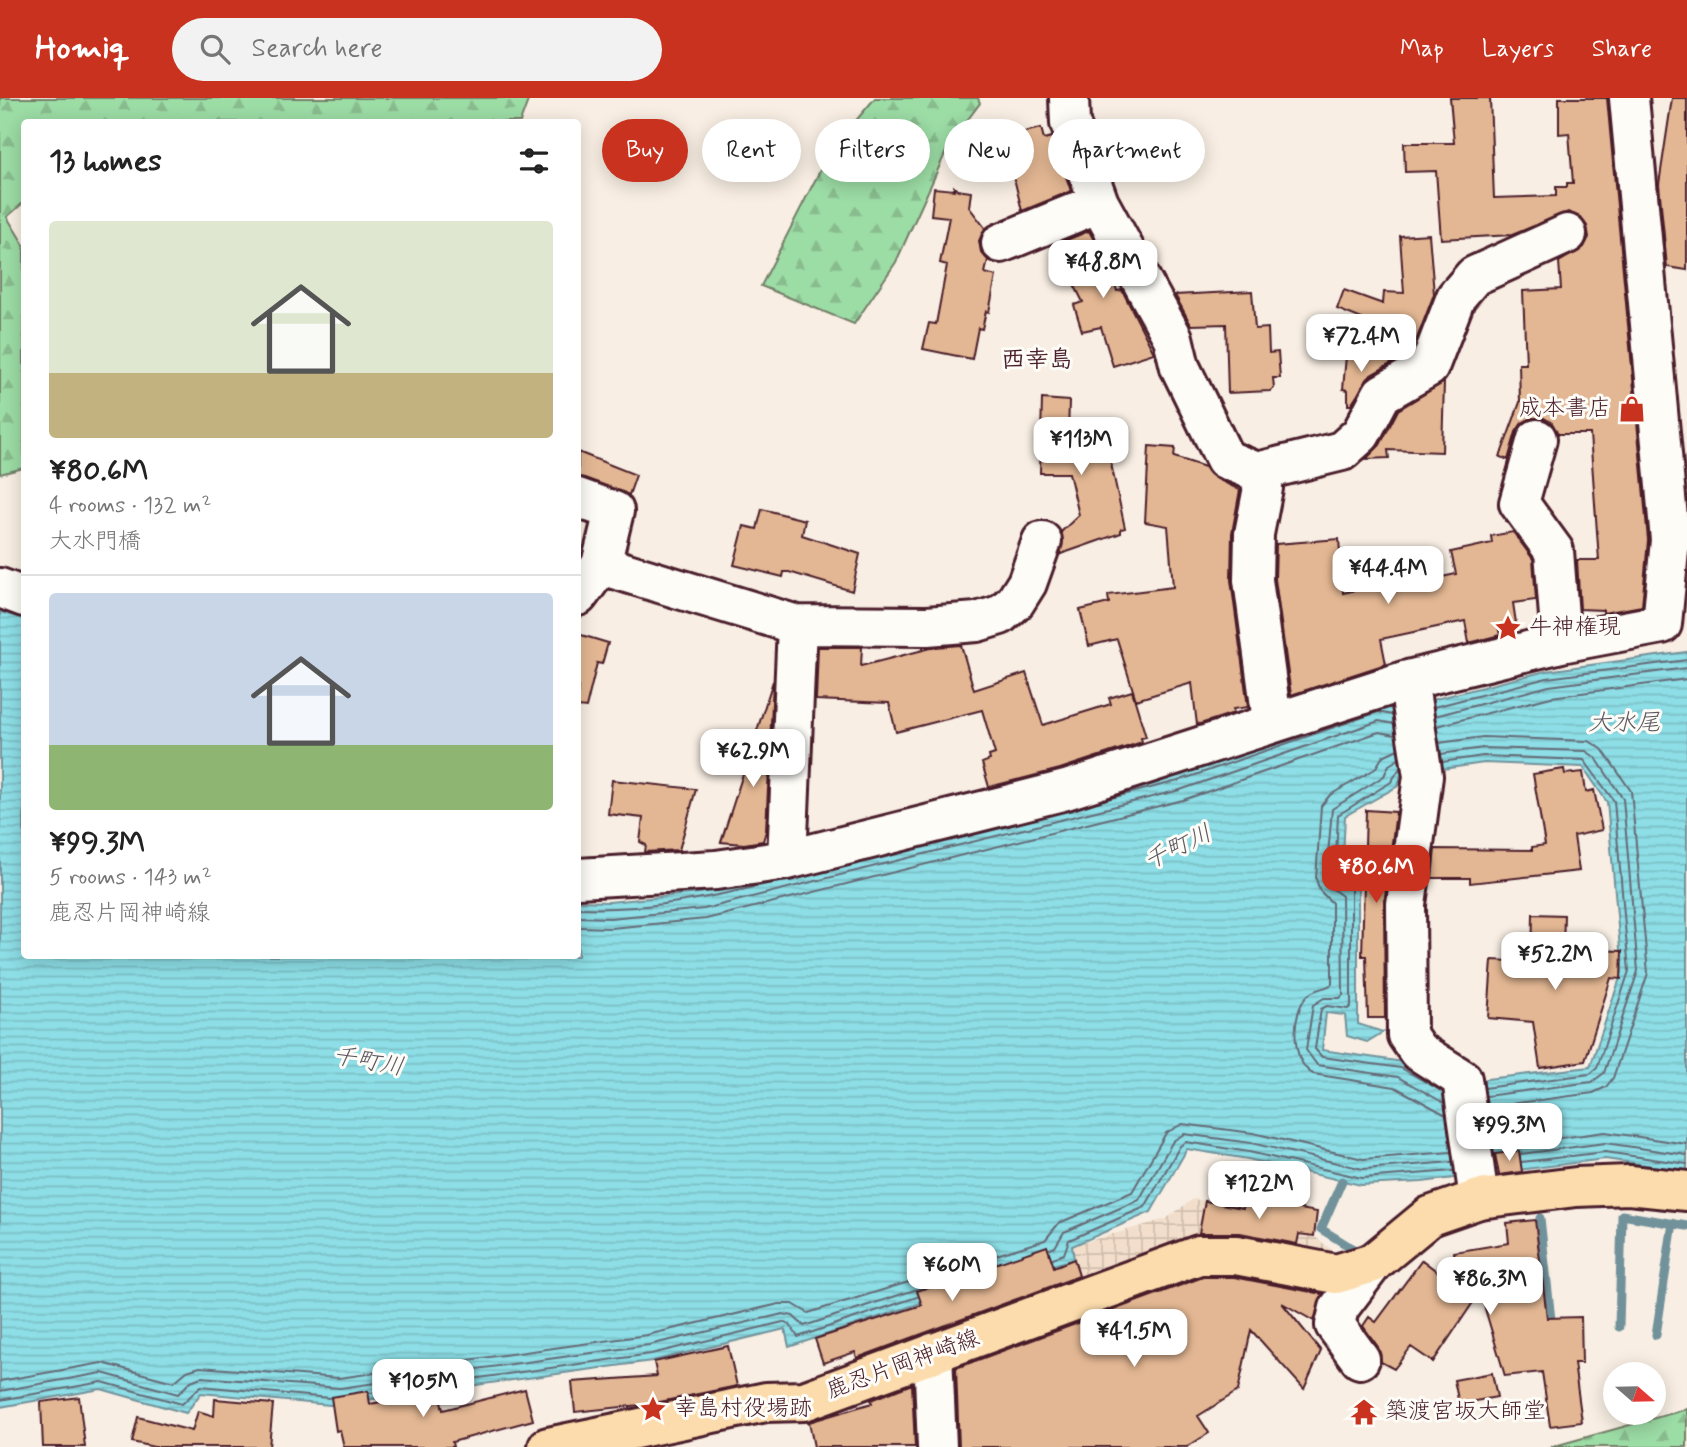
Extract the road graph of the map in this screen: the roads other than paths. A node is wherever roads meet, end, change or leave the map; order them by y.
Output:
1 (1069, 98) edge
2 (1629, 98) edge
3 (1099, 203) junction
4 (1567, 234) dead end
5 (1001, 243) dead end
6 (1537, 439) dead end
7 (1257, 472) junction
8 (581, 499) edge
9 (1679, 540) edge
10 (1042, 541) dead end
11 (601, 565) junction
12 (0, 588) edge
13 (581, 592) edge
14 (21, 596) edge
15 (1675, 623) edge
16 (797, 625) junction
17 (1561, 643) junction
18 (1407, 689) junction
19 (1272, 721) junction
20 (787, 860) junction
21 (581, 878) edge
22 (1687, 1191) edge
23 (1478, 1192) junction
24 (1373, 1263) junction
25 (933, 1353) junction
26 (1360, 1359) dead end
27 (548, 1447) edge
28 (937, 1447) edge

1 - 3 street
2 - 9 street
3 - 5 street
3 - 7 street
4 - 7 street
6 - 17 street
7 - 19 street
8 - 11 street
9 - 15 street
10 - 16 street
11 - 13 street
11 - 16 street
12 - 14 street
15 - 17 street
16 - 20 street
17 - 18 street
18 - 19 street
18 - 23 street
19 - 20 street
20 - 21 street
22 - 23 main road, 鹿忍片岡神崎線
23 - 24 main road, 鹿忍片岡神崎線
24 - 25 main road, 鹿忍片岡神崎線
24 - 26 street
25 - 27 main road, 鹿忍片岡神崎線
25 - 28 street

